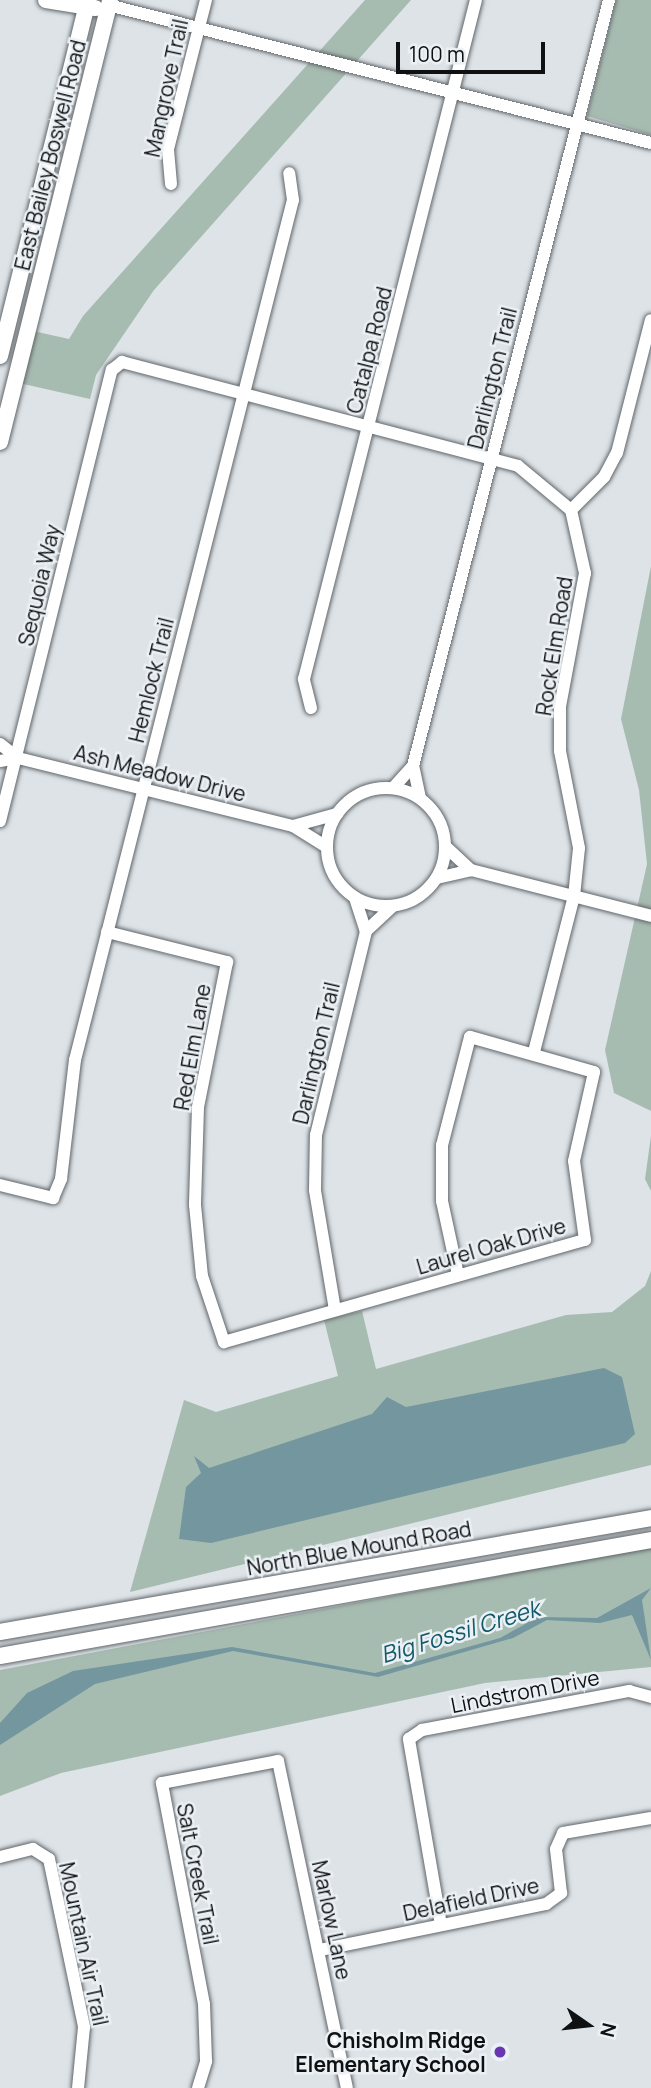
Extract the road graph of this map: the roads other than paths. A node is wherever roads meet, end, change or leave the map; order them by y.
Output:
1 (46, 0) edge
2 (206, 0) edge
3 (476, 0) edge
4 (609, 0) edge
5 (106, 2) edge
6 (87, 5) edge
7 (197, 30) junction
8 (452, 93) junction
9 (578, 122) junction
10 (651, 143) edge
11 (289, 173) dead end
12 (171, 184) dead end
13 (651, 320) edge
14 (0, 356) edge
15 (243, 394) junction
16 (370, 425) junction
17 (0, 442) edge
18 (492, 457) junction
19 (571, 510) junction
20 (312, 708) dead end
21 (0, 744) edge
22 (18, 758) junction
23 (0, 761) edge
24 (413, 766) junction
25 (393, 788) junction
26 (144, 789) junction
27 (420, 798) junction
28 (337, 814) junction
29 (0, 821) edge
30 (293, 826) junction
31 (327, 847) junction
32 (446, 847) junction
33 (471, 870) junction
34 (437, 878) junction
35 (574, 896) junction
36 (355, 898) junction
37 (392, 907) junction
38 (651, 916) edge
39 (366, 931) junction
40 (107, 932) junction
41 (534, 1052) junction
42 (0, 1185) edge
43 (458, 1275) junction
44 (335, 1310) junction
45 (224, 1342) joint
46 (651, 1518) edge
47 (651, 1540) edge
48 (74, 1618) junction
49 (0, 1632) edge
50 (77, 1643) junction
51 (0, 1656) edge
52 (651, 1697) edge
53 (278, 1761) joint
54 (651, 1818) edge
55 (0, 1857) edge
56 (441, 1925) junction
57 (320, 1950) junction
58 (78, 2088) edge
59 (198, 2088) edge
60 (347, 2088) edge

1 - 6 main road
2 - 7 street, Mangrove Trail
3 - 8 street, Catalpa Road
4 - 9 street, Darlington Trail
5 - 6 main road
5 - 7 street
5 - 17 main road, East Bailey Boswell Road
6 - 14 main road, East Bailey Boswell Road
7 - 8 street
7 - 12 street, Mangrove Trail
8 - 9 street
8 - 16 street, Catalpa Road
9 - 10 street
9 - 18 street, Darlington Trail
11 - 15 street, Hemlock Trail
13 - 19 street
15 - 16 street
15 - 22 street, Sequoia Way
15 - 26 street, Hemlock Trail
16 - 18 street
16 - 20 street, Catalpa Road
18 - 19 street
18 - 24 street, Darlington Trail
19 - 35 street, Rock Elm Road
21 - 22 street, Ash Meadow Drive
22 - 23 street, Ash Meadow Drive
22 - 26 street, Ash Meadow Drive
22 - 29 street, Sequoia Way
24 - 25 street, Darlington Trail
24 - 27 street, Darlington Trail
25 - 27 street
25 - 28 street
26 - 30 street, Ash Meadow Drive
26 - 40 street, Hemlock Trail
27 - 32 street
28 - 30 street, Ash Meadow Drive
28 - 31 street
30 - 31 street, Ash Meadow Drive
31 - 36 street
32 - 33 street
32 - 34 street
33 - 34 street
33 - 35 street
34 - 37 street
35 - 38 street
35 - 41 street, Rock Elm Road
36 - 37 street
36 - 39 street
37 - 39 street
39 - 44 street, Darlington Trail
40 - 42 street, Hemlock Trail
40 - 45 street, Red Elm Lane
41 - 43 street
41 - 43 street, Laurel Oak Drive
43 - 44 street, Laurel Oak Drive
44 - 45 street, Laurel Oak Drive
46 - 48 main road, North Blue Mound Road
47 - 50 main road, North Blue Mound Road
48 - 49 main road, North Blue Mound Road
48 - 50 main road
50 - 51 main road, North Blue Mound Road
52 - 56 street, Lindstrom Drive
53 - 57 street, Marlow Lane
53 - 59 street, Salt Creek Trail
54 - 56 street, Delafield Drive
55 - 58 street, Mountain Air Trail
56 - 57 street, Delafield Drive
57 - 60 street, Marlow Lane

